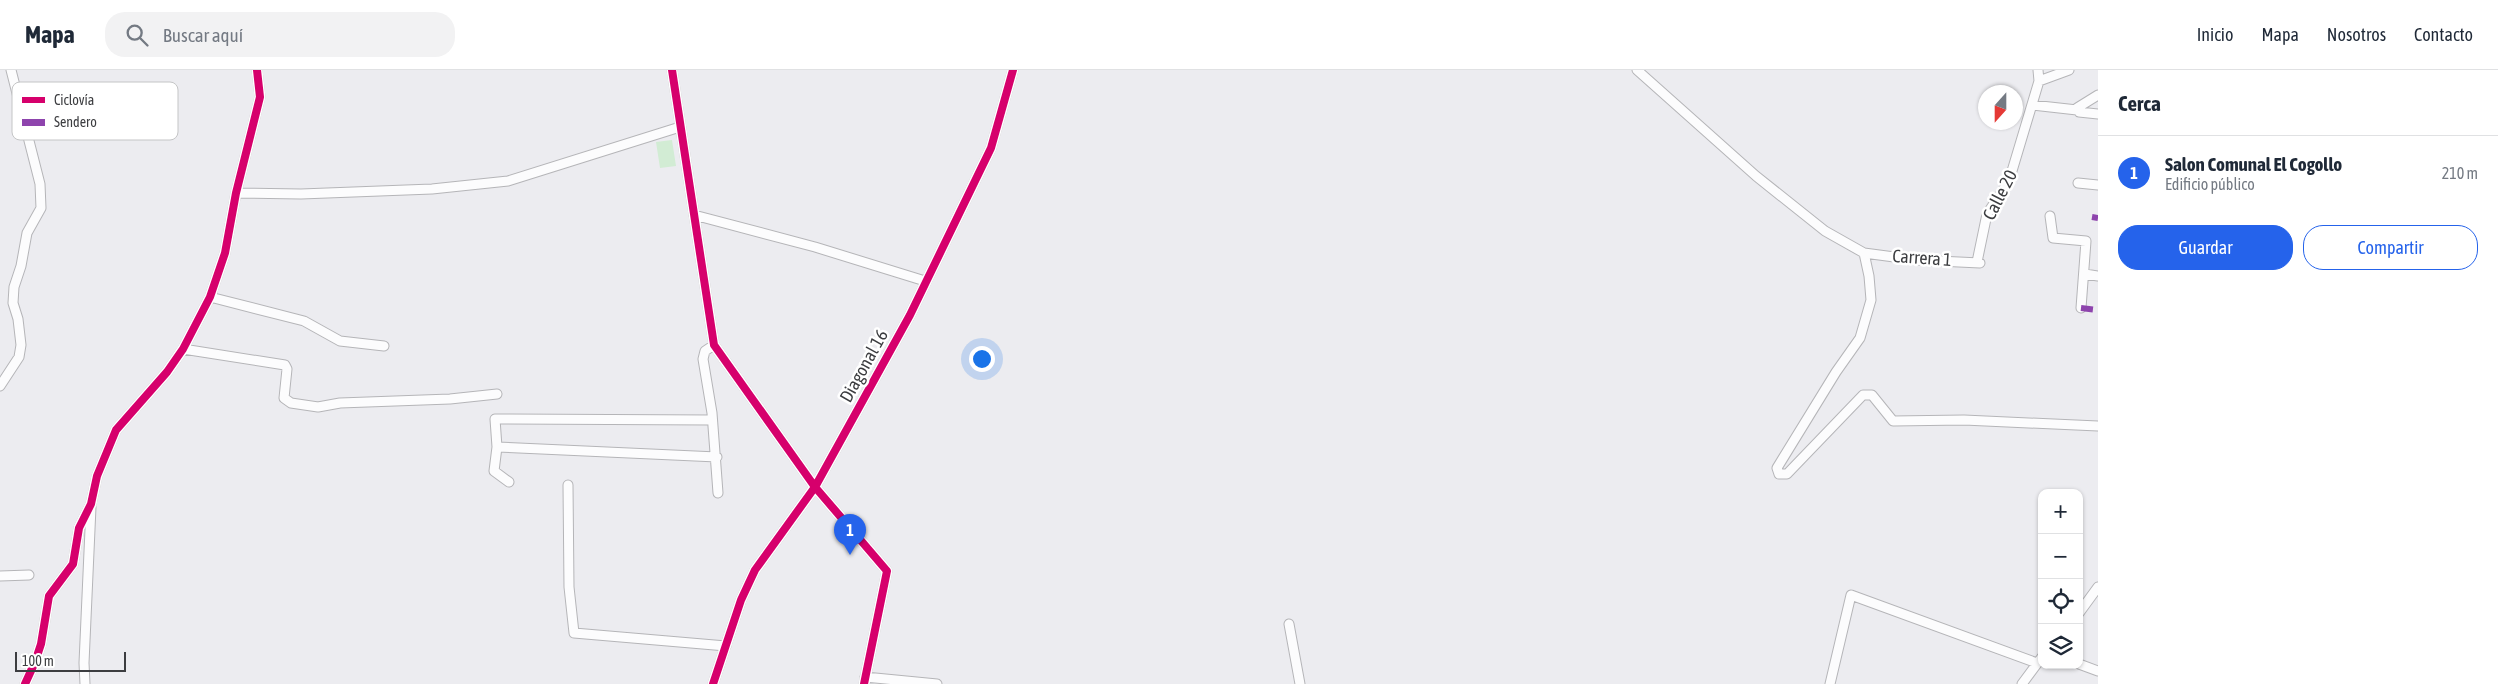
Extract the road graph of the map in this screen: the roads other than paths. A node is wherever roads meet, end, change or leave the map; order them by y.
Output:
1 (257, 70) edge
2 (672, 70) edge
3 (1013, 70) edge
4 (1637, 70) edge
5 (2038, 70) edge
6 (2069, 70) edge
7 (2039, 81) junction
8 (2098, 95) edge
9 (2032, 105) junction
10 (2077, 110) junction
11 (2098, 114) edge
12 (680, 127) junction
13 (29, 140) edge
14 (2078, 183) dead end
15 (2098, 185) edge
16 (236, 193) junction
17 (694, 215) junction
18 (2050, 216) dead end
19 (1864, 253) junction
20 (1978, 263) joint
21 (2084, 274) junction
22 (2098, 276) edge
23 (925, 281) junction
24 (210, 297) junction
25 (2081, 308) dead end
26 (714, 345) junction
27 (384, 346) dead end
28 (183, 349) junction
29 (0, 386) edge
30 (497, 394) dead end
31 (712, 420) junction
32 (2098, 426) edge
33 (497, 448) junction
34 (717, 458) junction
35 (508, 482) dead end
36 (568, 485) dead end
37 (815, 487) junction
38 (718, 493) dead end
39 (91, 504) junction
40 (29, 575) dead end
41 (0, 576) edge
42 (2098, 587) edge
43 (2083, 608) edge
44 (1289, 624) dead end
45 (726, 646) junction
46 (2038, 660) edge
47 (2038, 661) edge
48 (2083, 665) edge
49 (2098, 671) edge
50 (865, 681) edge
51 (25, 684) edge
52 (85, 684) edge
53 (713, 684) edge
54 (937, 684) edge
55 (1300, 684) edge
56 (1830, 684) edge
57 (2022, 684) edge

1 - 16 street
2 - 12 street
3 - 23 street, Diagonal 16
4 - 19 street
5 - 7 street, Calle 20
6 - 7 street
7 - 9 street, Calle 20
8 - 10 street
9 - 10 street
9 - 20 street, Calle 20
10 - 11 street
12 - 16 street
12 - 17 street
13 - 29 street
14 - 15 street
16 - 24 street
17 - 23 street
17 - 26 street
18 - 21 street
19 - 20 street, Carrera 1
19 - 32 street
21 - 22 street
21 - 25 street
23 - 37 street, Diagonal 16
24 - 27 street
24 - 28 street
26 - 31 street
26 - 37 street
28 - 30 street
28 - 39 street
31 - 33 street
31 - 34 street
33 - 34 street
33 - 35 street
34 - 38 street
36 - 45 street
37 - 45 street, Diagonal 16
37 - 50 street
39 - 51 street
39 - 52 street
40 - 41 street
42 - 43 street
44 - 55 street
45 - 53 street, Diagonal 16
46 - 56 street
47 - 57 street
48 - 49 street
50 - 54 street

